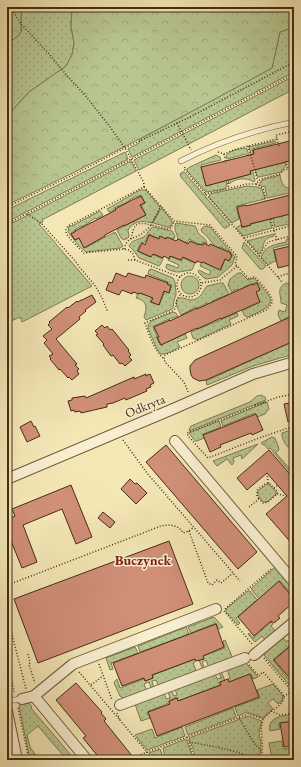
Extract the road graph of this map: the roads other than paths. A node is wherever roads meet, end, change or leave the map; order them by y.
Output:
1 (294, 122) edge
2 (182, 161) dead end
3 (294, 362) edge
4 (175, 441) dead end
5 (7, 478) edge
6 (294, 582) edge
7 (216, 609) dead end
8 (294, 622) edge
9 (25, 698) junction
10 (7, 701) edge
11 (116, 704) road end
12 (7, 711) edge
13 (17, 760) edge
14 (87, 760) edge

1 - 2 lane
3 - 5 street, Odkryta
4 - 6 street
7 - 9 street
8 - 11 street
9 - 10 lane
9 - 14 street
12 - 13 street

